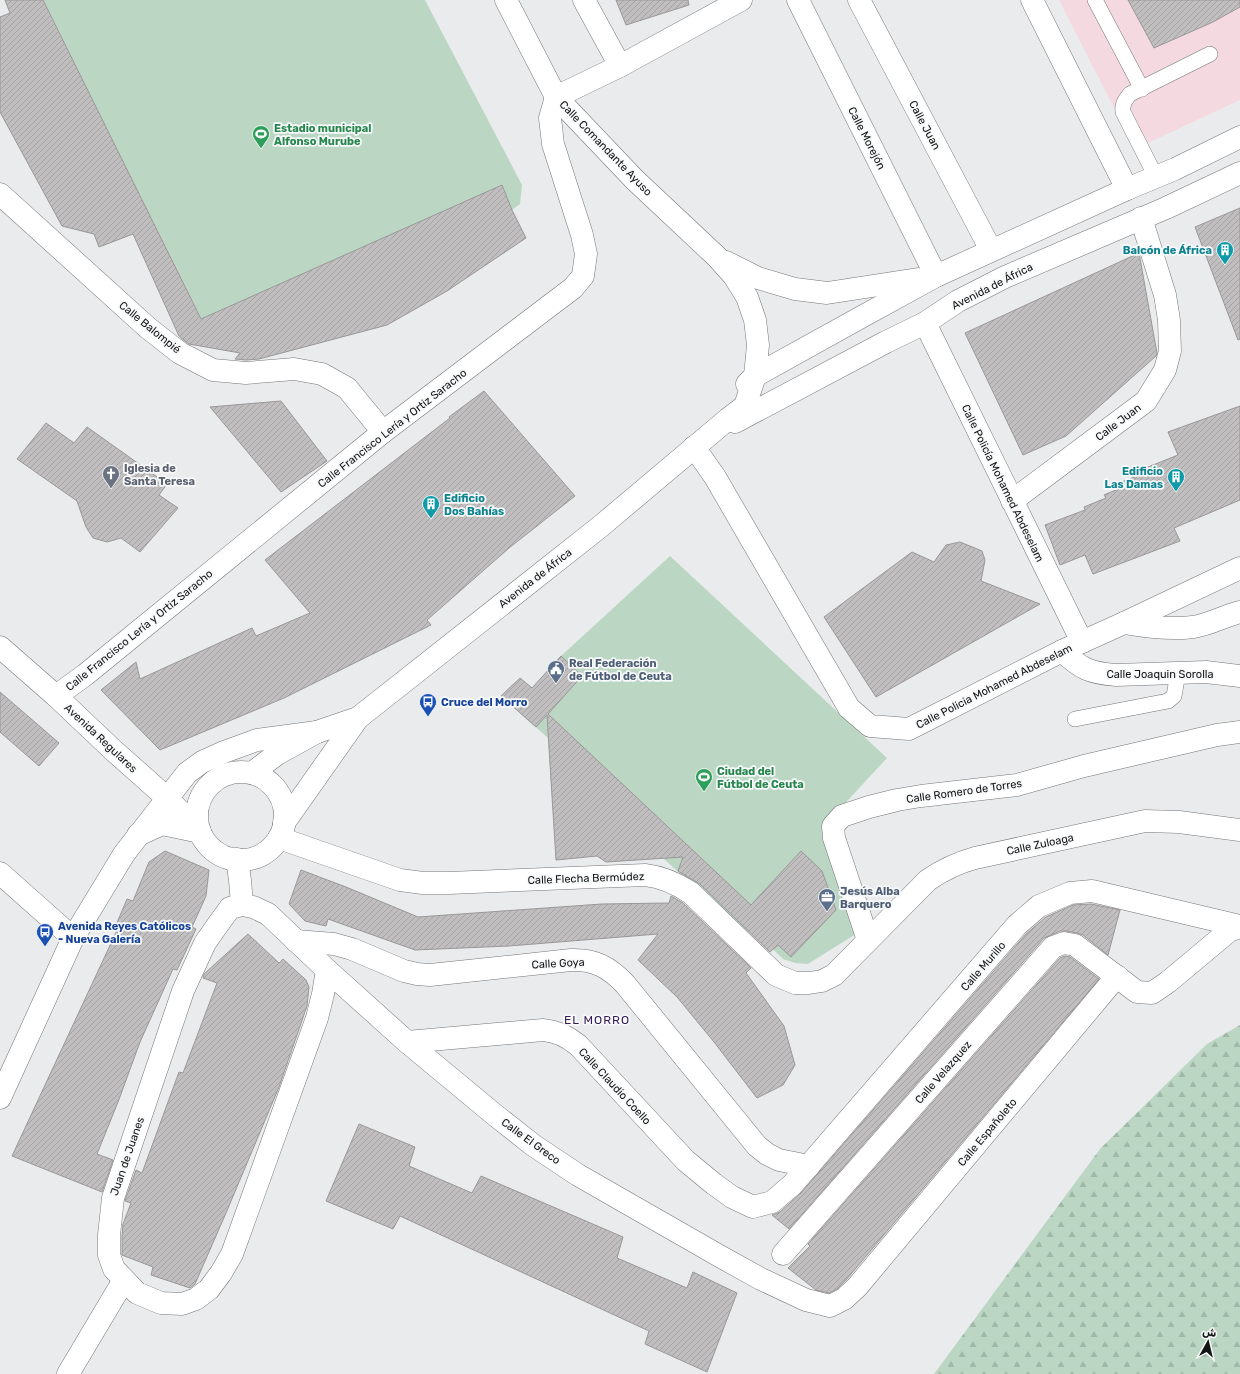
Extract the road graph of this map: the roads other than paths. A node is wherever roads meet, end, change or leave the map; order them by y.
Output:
1 (506, 0) edge
2 (584, 0) edge
3 (741, 0) edge
4 (798, 0) edge
5 (859, 0) edge
6 (1032, 0) edge
7 (1095, 0) edge
8 (1210, 54) dead end
9 (620, 66) junction
10 (1142, 89) junction
11 (556, 97) junction
12 (1240, 137) edge
13 (1240, 173) edge
14 (1156, 177) junction
15 (1127, 189) junction
16 (0, 194) edge
17 (1141, 218) junction
18 (991, 250) junction
19 (717, 258) junction
20 (936, 276) junction
21 (926, 323) junction
22 (755, 376) junction
23 (383, 432) junction
24 (702, 441) junction
25 (1012, 501) junction
26 (1240, 568) edge
27 (1240, 612) edge
28 (1124, 623) junction
29 (0, 647) edge
30 (1072, 647) junction
31 (1178, 673) junction
32 (1240, 676) edge
33 (56, 696) junction
34 (358, 718) junction
35 (1075, 719) dead end
36 (317, 732) junction
37 (1240, 732) edge
38 (187, 773) junction
39 (242, 773) junction
40 (167, 798) junction
41 (1240, 830) edge
42 (282, 831) junction
43 (200, 832) junction
44 (138, 835) junction
45 (237, 859) junction
46 (0, 873) edge
47 (242, 905) junction
48 (1240, 927) edge
49 (73, 938) junction
50 (868, 940) junction
51 (296, 941) junction
52 (326, 970) junction
53 (1117, 976) junction
54 (407, 1042) junction
55 (0, 1098) edge
56 (809, 1166) junction
57 (792, 1185) joint
58 (783, 1254) dead end
59 (124, 1280) junction
60 (857, 1287) joint
61 (68, 1374) edge

1 - 11 street, Calle Comandante Ayuso
2 - 9 street
3 - 9 street
4 - 20 street, Calle Morejón
5 - 18 street, Calle Juan
6 - 15 street
7 - 10 lane
8 - 10 lane
9 - 11 street
10 - 14 lane
11 - 19 street, Calle Comandante Ayuso
11 - 23 street, Calle Francisco Lería y Ortiz Saracho
12 - 14 street
13 - 17 street, Avenida de África
14 - 15 street
15 - 18 street
16 - 23 street, Calle Balompié
17 - 21 street, Avenida de África
17 - 25 street, Calle Juan
18 - 20 street
19 - 20 street, Calle Comandante Ayuso
19 - 22 street, Calle Comandante Ayuso
20 - 22 street
21 - 24 street, Avenida de África
21 - 25 street, Calle Policía Mohamed Abdeselam
22 - 24 street, Avenida de África
23 - 33 street, Calle Francisco Lería y Ortiz Saracho
24 - 30 street, Calle Policia Mohamed Abdeselam
24 - 34 street, Avenida de África
25 - 30 street, Calle Policía Mohamed Abdeselam
26 - 28 street, Calle Policia Mohamed Abdeselam
27 - 28 street
28 - 30 street, Calle Policia Mohamed Abdeselam
29 - 33 street, Avenida Regulares
30 - 31 street, Calle Joaquin Sorolla
31 - 32 street, Calle Joaquin Sorolla
31 - 35 lane
33 - 40 street, Avenida Regulares
34 - 36 street, Avenida de África
34 - 42 street, Avenida de África
36 - 38 street
36 - 39 street, Avenida de África
37 - 50 street, Calle Romero de Torres
38 - 39 street
38 - 40 street
39 - 42 street
39 - 43 street
40 - 43 street, Avenida Regulares
40 - 44 street
41 - 50 street, Calle Zuloaga
42 - 45 street
42 - 50 street, Calle Flecha Bermúdez
43 - 44 street
43 - 45 street
44 - 49 street
45 - 47 street
46 - 49 street
47 - 51 street, Calle El Greco
47 - 59 street, Juan de Juanes
48 - 53 street, Calle Velazquez
48 - 56 street, Calle Murillo
49 - 55 street
51 - 52 street, Calle El Greco
51 - 56 street, Calle Goya
52 - 54 street, Calle El Greco
52 - 59 street, Juan de Juanes
53 - 58 street, Calle Velazquez
53 - 60 street, Calle Españoleto
54 - 57 street, Calle Claudio Coello
54 - 60 street, Calle El Greco
56 - 57 street, Calle Murillo
59 - 61 street

